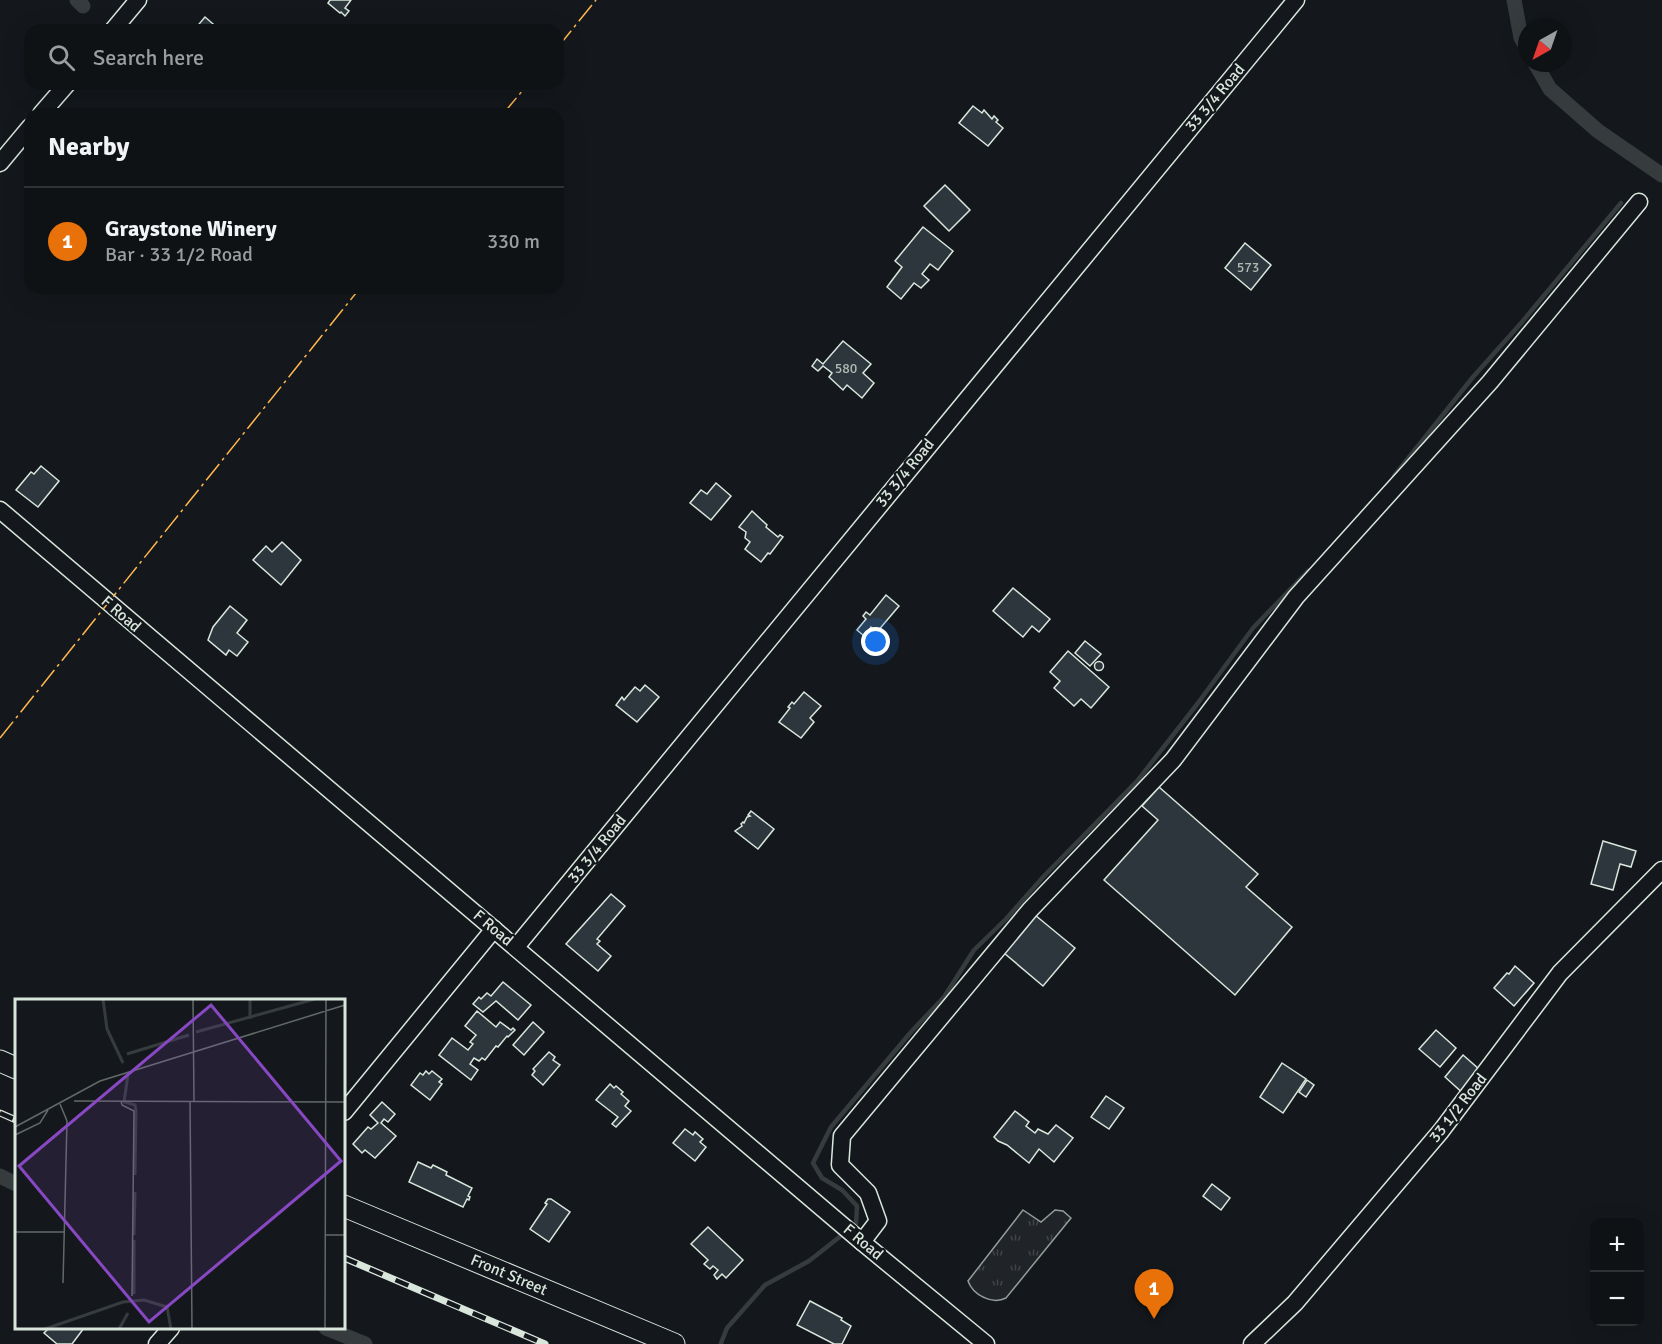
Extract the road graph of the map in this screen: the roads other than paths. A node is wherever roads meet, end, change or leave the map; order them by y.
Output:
1 (138, 0) edge
2 (1296, 0) edge
3 (117, 24) edge
4 (62, 90) edge
5 (46, 108) edge
6 (24, 135) edge
7 (0, 163) edge
8 (1639, 202) dead end
9 (0, 510) edge
10 (1662, 870) edge
11 (494, 929) junction
12 (516, 947) junction
13 (0, 1061) edge
14 (15, 1068) edge
15 (345, 1111) edge
16 (345, 1206) edge
17 (862, 1242) junction
18 (170, 1329) edge
19 (157, 1344) edge
20 (674, 1344) edge
21 (986, 1344) edge
22 (1252, 1344) edge

1 - 3 street
2 - 12 street, 33 3/4 Road
4 - 5 street
6 - 7 street
8 - 17 street
9 - 11 street, F Road
10 - 22 street, 33 1/2 Road
11 - 12 street, F Road
11 - 15 street
12 - 17 street, F Road
13 - 14 main road
16 - 20 main road, Front Street
17 - 21 street, F Road
18 - 19 street

